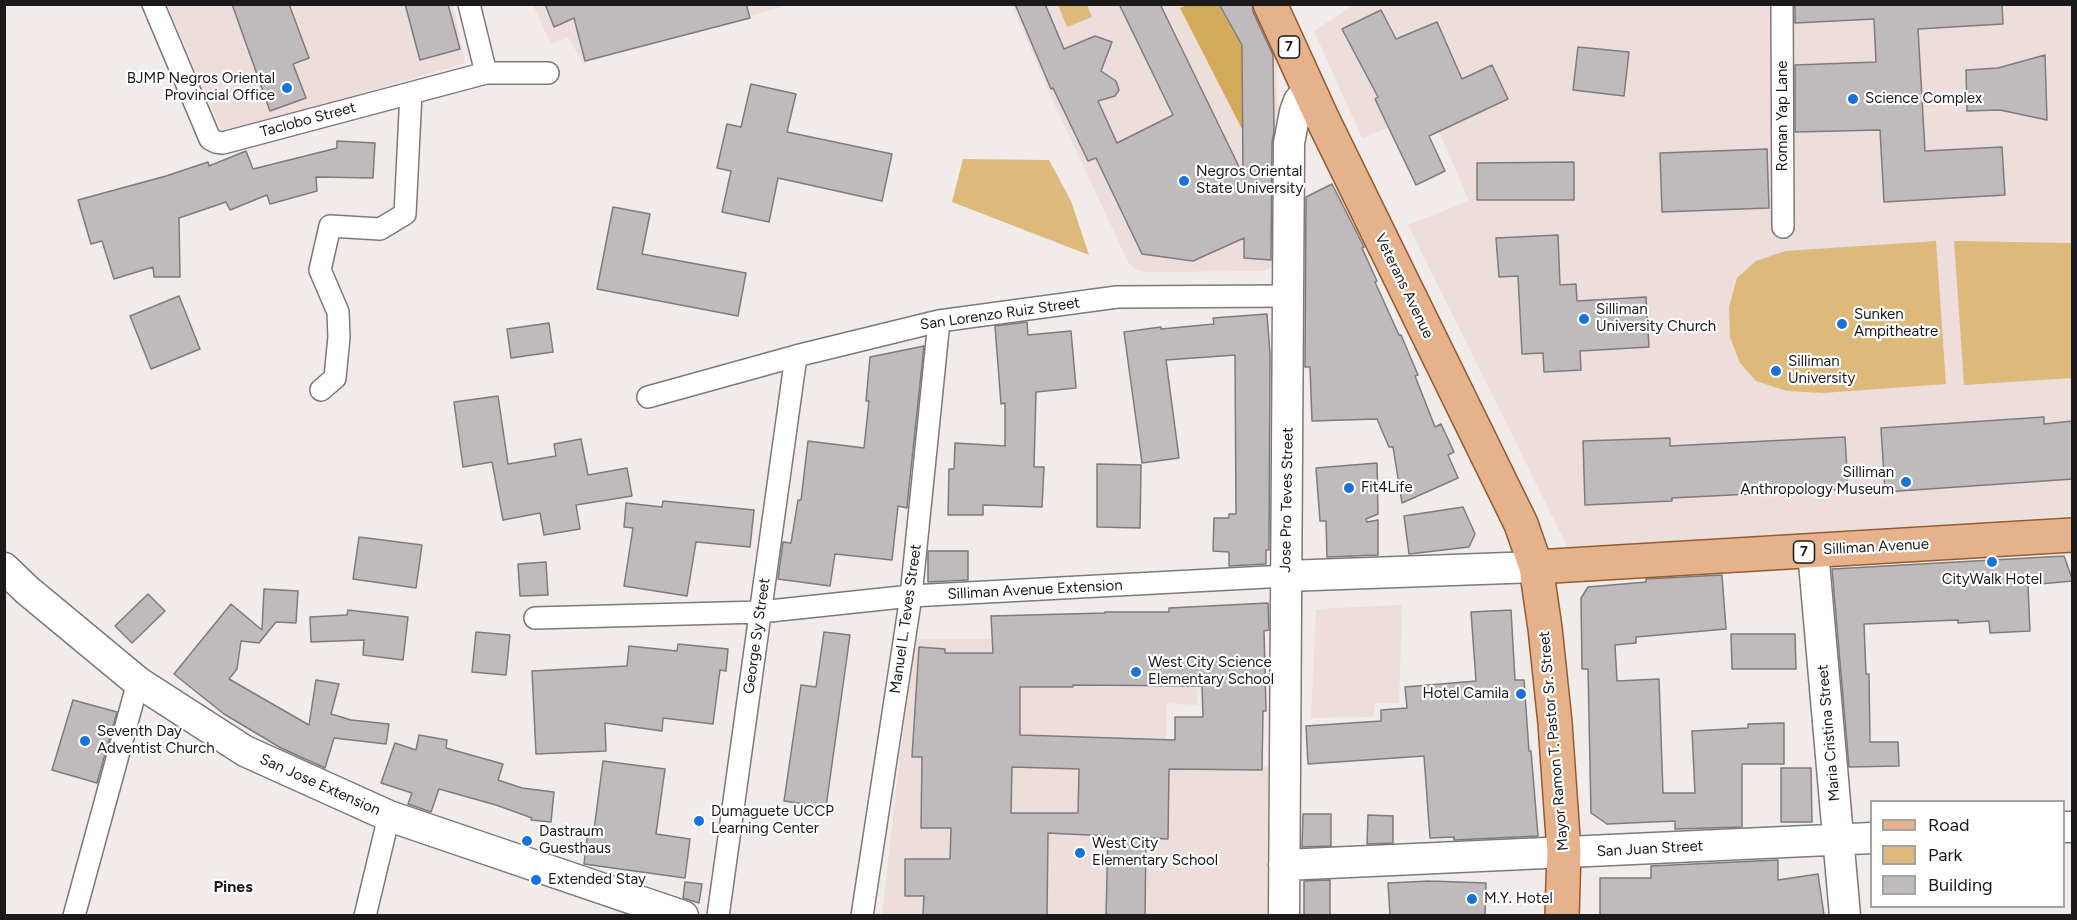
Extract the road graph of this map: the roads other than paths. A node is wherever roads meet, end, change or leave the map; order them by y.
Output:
1 (153, 4) edge
2 (470, 4) edge
3 (1270, 4) edge
4 (1782, 4) edge
5 (486, 73) junction
6 (548, 73) dead end
7 (1309, 90) junction
8 (411, 93) junction
9 (1783, 227) dead end
10 (1289, 296) junction
11 (939, 321) junction
12 (796, 356) junction
13 (321, 390) dead end
14 (648, 397) dead end
15 (2073, 535) edge
16 (1813, 551) junction
17 (1536, 567) junction
18 (4, 568) edge
19 (1286, 576) junction
20 (911, 596) junction
21 (760, 612) junction
22 (535, 618) dead end
23 (138, 682) junction
24 (389, 816) junction
25 (1870, 838) edge
26 (1838, 840) junction
27 (1564, 852) junction
28 (1284, 865) junction
29 (74, 915) edge
30 (365, 915) edge
31 (683, 915) edge
32 (718, 915) edge
33 (862, 915) edge
34 (1284, 915) edge
35 (1562, 915) edge
36 (1845, 915) edge

1 - 8 street, Taclobo Street
2 - 5 street
3 - 7 main road, Veterans Avenue / 7
4 - 9 street, Roman Yap Lane
5 - 6 street, Taclobo Street
5 - 8 street, Taclobo Street
7 - 10 street, Jose Pro Teves Street
7 - 17 main road, Veterans Avenue / 7
8 - 13 street
10 - 11 street, San Lorenzo Ruiz Street
10 - 19 street, Jose Pro Teves Street
11 - 12 street, San Lorenzo Ruiz Street
11 - 20 street, Manuel L. Teves Street
12 - 14 street, San Lorenzo Ruiz Street
12 - 21 street, George Sy Street
15 - 16 main road, Silliman Avenue / 7
16 - 17 main road, Silliman Avenue / 7
16 - 26 street, Maria Cristina Street
17 - 19 street, Silliman Avenue Extension
17 - 27 main road, Mayor Ramon T. Pastor Sr. Street / 7
18 - 23 street, San Jose Extension
19 - 20 street, Silliman Avenue Extension
19 - 28 street, Jose Pro Teves Street
20 - 21 street, Silliman Avenue Extension
20 - 33 street, Manuel L. Teves Street
21 - 22 street, Silliman Avenue Extension
21 - 32 street, George Sy Street
23 - 24 street, San Jose Extension
23 - 29 street
24 - 30 street
24 - 31 street, San Jose Extension
25 - 26 street, San Juan Street
26 - 27 street, San Juan Street
26 - 36 street, Maria Cristina Street
27 - 28 street, San Juan Street
27 - 35 main road, Mayor Ramon T. Pastor Sr. Street / 7
28 - 34 street, Jose Pro Teves Street

